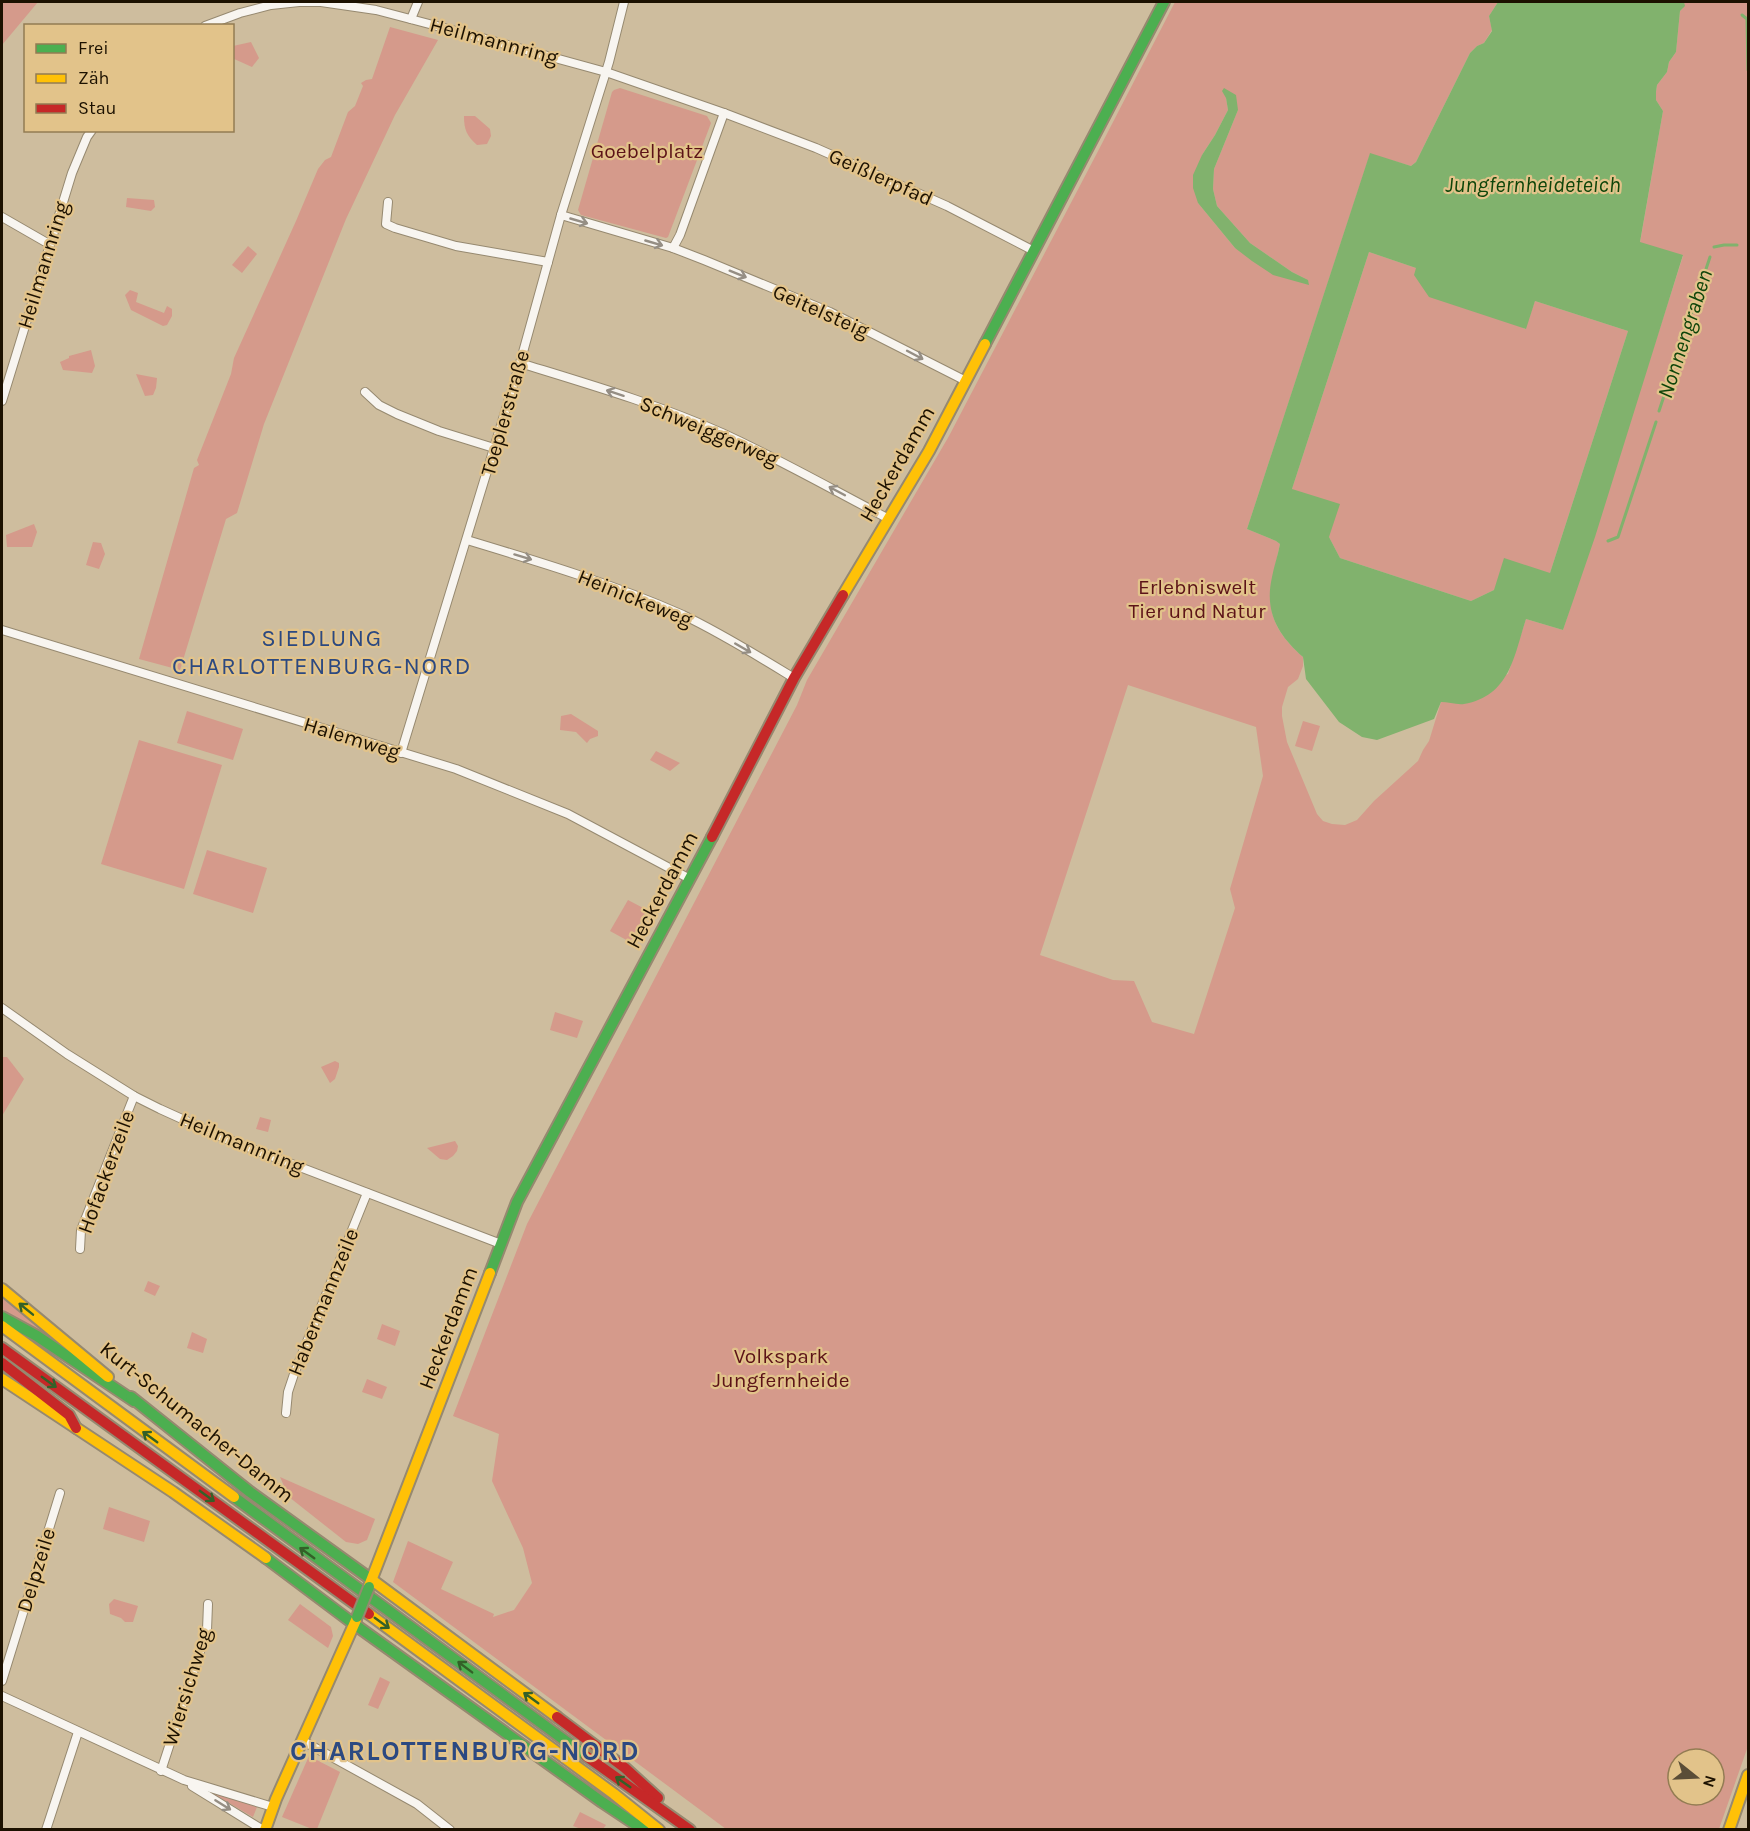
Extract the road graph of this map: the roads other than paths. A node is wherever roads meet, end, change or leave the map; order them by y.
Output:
1 (418, 2) edge
2 (624, 2) edge
3 (1164, 2) edge
4 (411, 19) junction
5 (210, 24) edge
6 (606, 72) junction
7 (724, 113) junction
8 (91, 132) edge
9 (388, 202) dead end
10 (561, 215) junction
11 (2, 217) edge
12 (49, 244) junction
13 (673, 248) junction
14 (1034, 251) junction
15 (548, 262) junction
16 (520, 363) junction
17 (966, 381) junction
18 (365, 392) dead end
19 (2, 402) edge
20 (494, 448) junction
21 (889, 519) junction
22 (467, 540) junction
23 (2, 630) edge
24 (794, 678) junction
25 (401, 753) junction
26 (690, 879) junction
27 (2, 1008) edge
28 (134, 1096) junction
29 (367, 1193) junction
30 (501, 1244) junction
31 (80, 1250) dead end
32 (2, 1288) edge
33 (2, 1317) edge
34 (2, 1326) edge
35 (2, 1348) edge
36 (2, 1363) edge
37 (2, 1379) edge
38 (134, 1401) junction
39 (286, 1413) dead end
40 (76, 1428) junction
41 (60, 1493) dead end
42 (370, 1584) junction
43 (208, 1604) dead end
44 (356, 1620) junction
45 (2, 1681) edge
46 (2, 1696) edge
47 (78, 1732) junction
48 (303, 1741) junction
49 (161, 1771) junction
50 (1749, 1775) edge
51 (183, 1780) junction
52 (273, 1807) junction
53 (657, 1828) edge
54 (689, 1829) edge
55 (46, 1830) edge
56 (264, 1830) edge
57 (450, 1830) edge
58 (1729, 1830) edge

1 - 4 street
2 - 6 street, Toeplerstraße
3 - 14 main road, Heckerdamm
4 - 5 street, Heilmannring
4 - 6 street, Heilmannring
6 - 7 street
6 - 10 street, Toeplerstraße
7 - 13 street
7 - 14 street, Geißlerpfad
8 - 12 street, Heilmannring
9 - 15 street
10 -> 13 street
10 - 15 street, Toeplerstraße
11 - 12 street
12 - 19 street, Heilmannring
13 -> 17 street, Geitelsteig
14 - 17 main road, Heckerdamm
15 - 16 street, Toeplerstraße
16 - 20 street, Toeplerstraße
21 -> 16 street, Schweiggerweg
17 - 21 main road, Heckerdamm
18 - 20 street
20 - 22 street, Toeplerstraße
21 - 24 main road, Heckerdamm
22 -> 24 street, Heinickeweg
22 - 25 street, Toeplerstraße
23 - 25 street, Halemweg
24 - 26 main road, Heckerdamm
25 - 26 street, Halemweg
26 - 30 main road, Heckerdamm
27 - 28 street, Heilmannring
28 - 29 street, Heilmannring
28 - 31 street, Hofackerzeile
29 - 30 street, Heilmannring
29 - 39 street, Habermannzeile
30 - 42 main road, Heckerdamm
38 -> 32 main road, Kurt-Schumacher-Damm
33 - 38 main road
54 -> 34 main road
35 -> 53 main road
36 - 40 main road
37 - 40 main road
38 - 42 main road, Kurt-Schumacher-Damm
40 - 44 main road
41 - 45 street, Delpzeile
42 - 44 main road, Heckerdamm, bridge
54 -> 42 main road, Kurt-Schumacher-Damm
43 - 49 street, Wiersichweg
44 - 48 main road, Heckerdamm
44 - 53 main road
46 - 47 street
47 - 49 street
47 - 55 street
48 - 52 main road, Heckerdamm
48 - 57 street
49 - 51 street
50 - 58 main road
51 - 52 street
51 -> 56 street
52 - 56 main road, Heckerdamm

